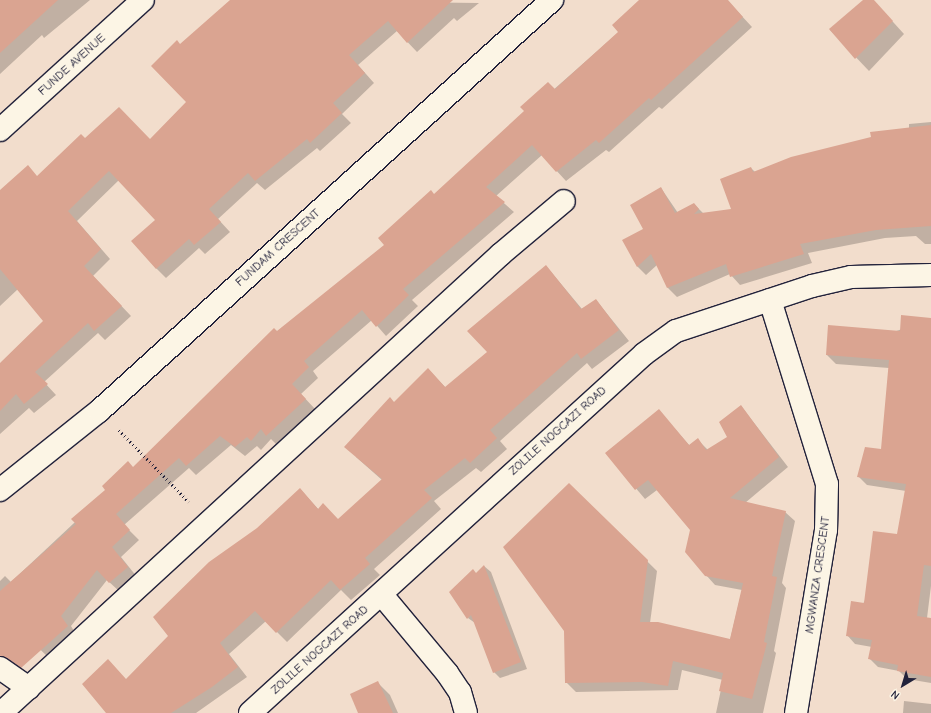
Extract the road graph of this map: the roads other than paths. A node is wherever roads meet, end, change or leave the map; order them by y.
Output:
1 (143, 0) edge
2 (552, 0) edge
3 (0, 130) edge
4 (564, 201) dead end
5 (931, 275) edge
6 (770, 300) junction
7 (0, 490) edge
8 (382, 595) junction
9 (0, 668) edge
10 (29, 688) junction
11 (1, 713) edge
12 (250, 713) edge
13 (466, 713) edge
14 (796, 713) edge

1 - 3 street, FUNDE AVENUE
2 - 7 street, FUNDAM CRESCENT
4 - 10 street
5 - 6 street, ZOLILE NOGCAZI ROAD
6 - 8 street, ZOLILE NOGCAZI ROAD
6 - 14 street, MGWANZA CRESCENT
8 - 12 street, ZOLILE NOGCAZI ROAD
8 - 13 street
9 - 10 street
10 - 11 street

